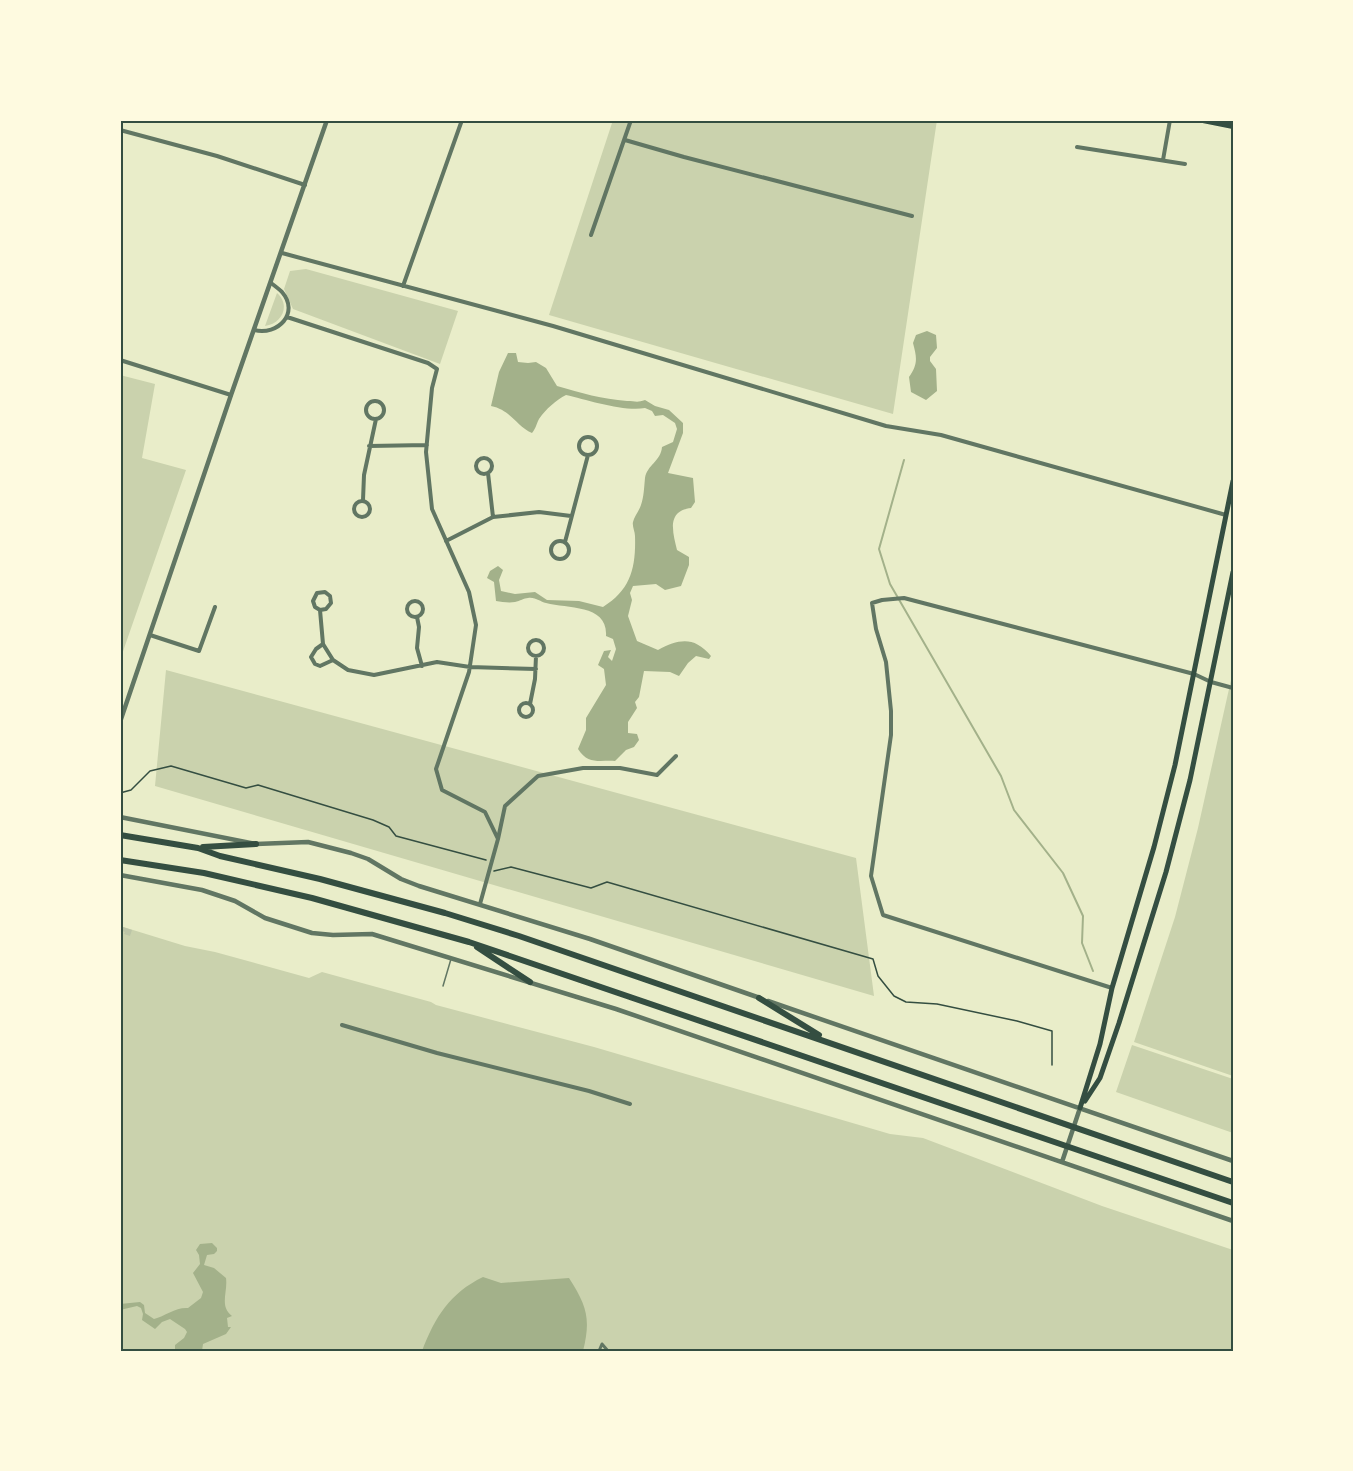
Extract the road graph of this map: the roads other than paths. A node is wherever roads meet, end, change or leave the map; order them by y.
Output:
1 (327, 120) edge
2 (462, 120) edge
3 (631, 120) edge
4 (1170, 120) edge
5 (1203, 120) edge
6 (1233, 126) edge
7 (120, 130) edge
8 (625, 140) junction
9 (1077, 147) dead end
10 (1162, 160) junction
11 (1185, 164) dead end
12 (305, 185) junction
13 (912, 216) dead end
14 (591, 235) dead end
15 (282, 253) junction
16 (271, 283) junction
17 (403, 286) junction
18 (287, 317) junction
19 (254, 330) junction
20 (120, 360) edge
21 (231, 395) junction
22 (376, 419) junction
23 (427, 445) junction
24 (369, 446) junction
25 (588, 455) junction
26 (488, 473) junction
27 (1233, 481) edge
28 (363, 500) junction
29 (1226, 514) junction
30 (571, 516) junction
31 (493, 517) junction
32 (446, 541) junction
33 (565, 542) junction
34 (1233, 572) edge
35 (215, 607) dead end
36 (320, 610) junction
37 (417, 617) junction
38 (150, 635) junction
39 (323, 644) junction
40 (536, 656) junction
41 (333, 660) junction
42 (422, 666) junction
43 (470, 667) junction
44 (536, 669) junction
45 (1194, 674) junction
46 (1211, 682) junction
47 (1233, 688) edge
48 (530, 704) dead end
49 (120, 722) edge
50 (676, 756) dead end
51 (120, 817) edge
52 (120, 835) edge
53 (498, 839) junction
54 (256, 844) junction
55 (198, 848) junction
56 (120, 860) edge
57 (120, 875) edge
58 (480, 904) junction
59 (469, 942) junction
60 (452, 958) junction
61 (530, 982) junction
62 (443, 986) dead end
63 (1112, 988) junction
64 (759, 998) junction
65 (342, 1025) dead end
66 (830, 1042) junction
67 (630, 1104) dead end
68 (1080, 1108) junction
69 (1233, 1161) edge
70 (1062, 1162) junction
71 (1233, 1182) edge
72 (1233, 1203) edge
73 (1233, 1221) edge
74 (599, 1351) edge
75 (608, 1351) edge

1 - 12 street
2 - 17 street
3 - 8 street
4 - 10 street
5 - 6 main road
7 - 12 street
8 - 13 street
8 - 14 street
9 - 10 street
10 - 11 street
12 - 15 street
15 - 16 street
15 - 17 street
16 - 18 street
16 - 19 street
17 - 29 street
18 - 19 street
18 - 23 street
19 - 21 street
20 - 21 street
21 - 38 street
22 - 22 street
22 - 24 street
23 - 24 street
23 - 32 street
24 - 28 street
25 - 25 street
25 - 30 street
26 - 26 street
26 - 31 street
27 - 29 main road
28 - 28 street
29 - 45 main road
30 - 31 street
30 - 33 street
31 - 32 street
32 - 43 street
33 - 33 street
34 - 46 main road
35 - 38 street
36 - 36 street
36 - 39 street
37 - 37 street
37 - 42 street
38 - 49 street
39 - 41 street
39 - 41 street
40 - 40 street
40 - 44 street
41 - 42 street
42 - 43 street
43 - 44 street
43 - 53 street
44 - 48 street
45 - 46 street
45 - 63 main road
45 - 63 street
46 - 47 street
46 - 68 main road
50 - 53 street
51 - 54 street
52 - 55 main road
53 - 58 street
54 - 55 main road
54 - 58 street
55 - 66 main road
56 - 59 main road
57 - 60 street
58 - 64 street
59 - 61 main road
59 - 72 main road
60 - 61 street
60 - 62 lane
61 - 70 street
63 - 68 main road
64 - 66 main road
64 - 68 street
65 - 67 street
66 - 71 main road
68 - 69 street
68 - 70 street
70 - 73 street
74 - 75 street

